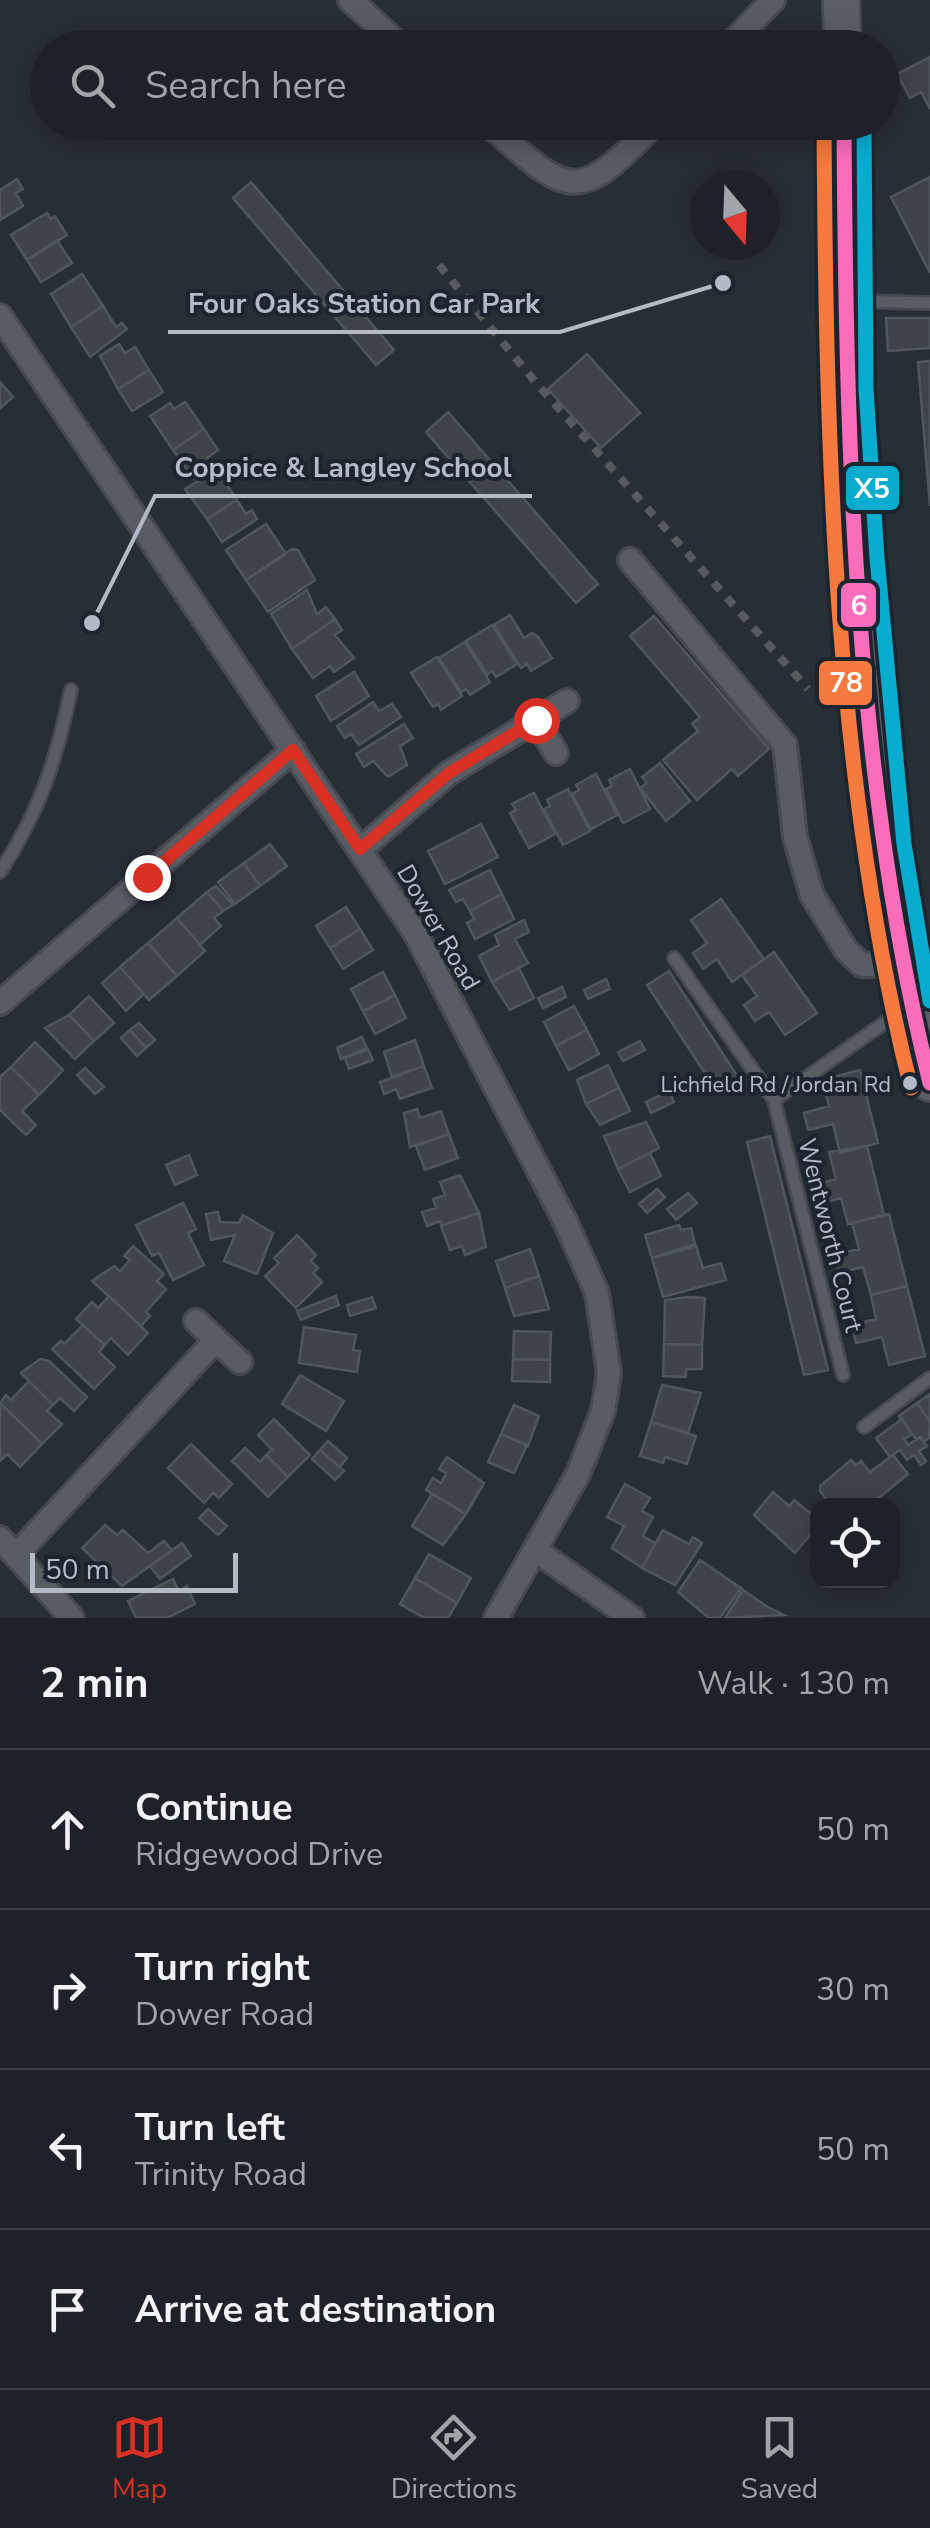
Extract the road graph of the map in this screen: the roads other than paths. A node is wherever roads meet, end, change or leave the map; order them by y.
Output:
1 (350, 0) edge
2 (854, 0) edge
3 (769, 2) edge
4 (842, 27) edge
5 (383, 30) edge
6 (743, 30) edge
7 (506, 140) edge
8 (639, 140) edge
9 (844, 140) edge
10 (846, 301) junction
11 (930, 303) edge
12 (0, 316) edge
13 (630, 560) dead end
14 (71, 690) dead end
15 (567, 701) dead end
16 (536, 720) junction
17 (293, 750) junction
18 (556, 752) dead end
19 (360, 849) junction
20 (0, 872) edge
21 (674, 958) dead end
22 (902, 964) junction
23 (0, 1003) edge
24 (911, 1005) junction
25 (930, 1083) edge
26 (774, 1100) junction
27 (196, 1321) dead end
28 (216, 1340) junction
29 (240, 1362) dead end
30 (843, 1375) dead end
31 (930, 1378) edge
32 (864, 1427) dead end
33 (9, 1545) edge
34 (535, 1550) junction
35 (72, 1618) edge
36 (496, 1618) edge
37 (632, 1618) edge

1 - 5 street
2 - 4 main road
3 - 6 street
7 - 8 street
9 - 10 main road
10 - 11 lane
10 - 22 main road
12 - 17 street, Dower Road
13 - 22 street
14 - 20 lane
15 - 16 street
16 - 18 street
16 - 19 street
17 - 19 street, Dower Road
17 - 23 street
19 - 34 street, Dower Road
21 - 26 lane, Wentworth Court
22 - 24 main road
24 - 25 main road
24 - 26 lane
26 - 30 lane, Wentworth Court
27 - 28 street
28 - 29 street
28 - 33 street
31 - 32 lane
33 - 35 street
34 - 36 street, Dower Road
34 - 37 street

